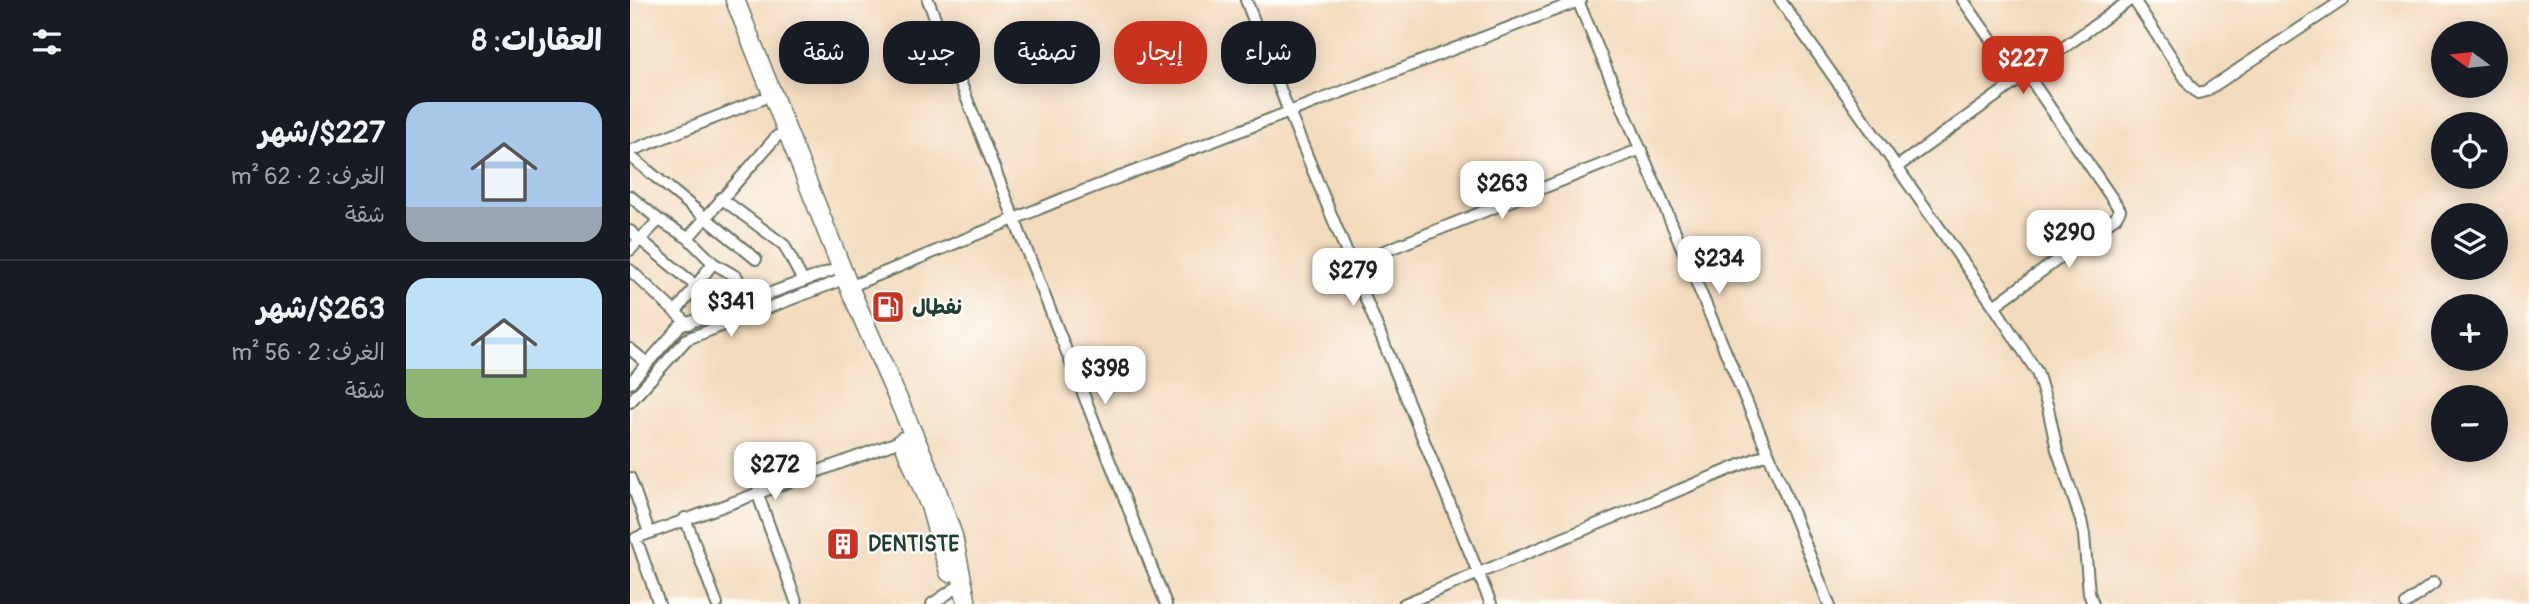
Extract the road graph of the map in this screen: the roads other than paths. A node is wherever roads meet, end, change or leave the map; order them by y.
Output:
1 (723, 0) edge
2 (735, 0) edge
3 (928, 0) edge
4 (1246, 0) edge
5 (1780, 0) edge
6 (1963, 0) edge
7 (2132, 0) edge
8 (2343, 0) edge
9 (1580, 1) edge
10 (2023, 77) junction
11 (762, 99) junction
12 (1289, 112) junction
13 (777, 136) junction
14 (1641, 149) junction
15 (630, 154) edge
16 (1897, 167) junction
17 (630, 196) edge
18 (721, 198) junction
19 (705, 218) junction
20 (1014, 219) junction
21 (659, 220) junction
22 (630, 231) edge
23 (688, 238) junction
24 (640, 239) junction
25 (630, 250) edge
26 (756, 259) dead end
27 (713, 263) junction
28 (1352, 264) junction
29 (630, 270) edge
30 (838, 280) junction
31 (803, 281) junction
32 (696, 286) junction
33 (746, 302) junction
34 (1994, 306) junction
35 (676, 312) junction
36 (688, 324) junction
37 (630, 349) edge
38 (647, 363) junction
39 (630, 383) edge
40 (630, 402) edge
41 (902, 440) junction
42 (1767, 454) junction
43 (630, 478) edge
44 (757, 492) junction
45 (685, 518) junction
46 (649, 532) junction
47 (1479, 575) junction
48 (2434, 583) dead end
49 (955, 596) edge
50 (659, 604) edge
51 (717, 604) edge
52 (797, 604) edge
53 (932, 604) edge
54 (967, 604) edge
55 (1166, 604) edge
56 (1404, 604) edge
57 (1491, 604) edge
58 (1829, 604) edge
59 (2093, 604) edge
60 (2406, 604) edge

1 - 11 main road
2 - 30 main road
3 - 20 street
4 - 12 street
5 - 16 street
6 - 10 street
7 - 8 street
7 - 10 street
9 - 12 street
9 - 14 street
10 - 16 street
10 - 34 street
11 - 13 main road
11 - 15 street
12 - 20 street
12 - 28 street
13 - 18 street
13 - 30 main road
14 - 28 street
14 - 42 street
15 - 19 street
16 - 34 street
17 - 21 street
18 - 19 street
18 - 31 street
19 - 23 street
19 - 26 street
20 - 30 street
20 - 55 street
21 - 23 street
21 - 24 street
22 - 24 street
23 - 27 street
24 - 25 street
24 - 32 street
27 - 32 street
27 - 33 street
28 - 47 street
29 - 35 street
30 - 31 street
30 - 40 street
30 - 41 main road
30 - 54 main road
31 - 33 street
32 - 35 street
33 - 36 street
34 - 59 street
35 - 36 street
36 - 38 street
37 - 38 street
38 - 39 street
41 - 44 street
41 - 49 main road
42 - 47 street
42 - 58 street
43 - 46 street
44 - 45 street
44 - 52 street
45 - 46 street
45 - 51 street
46 - 50 street
47 - 56 street
47 - 57 street
48 - 60 street
49 - 53 street

